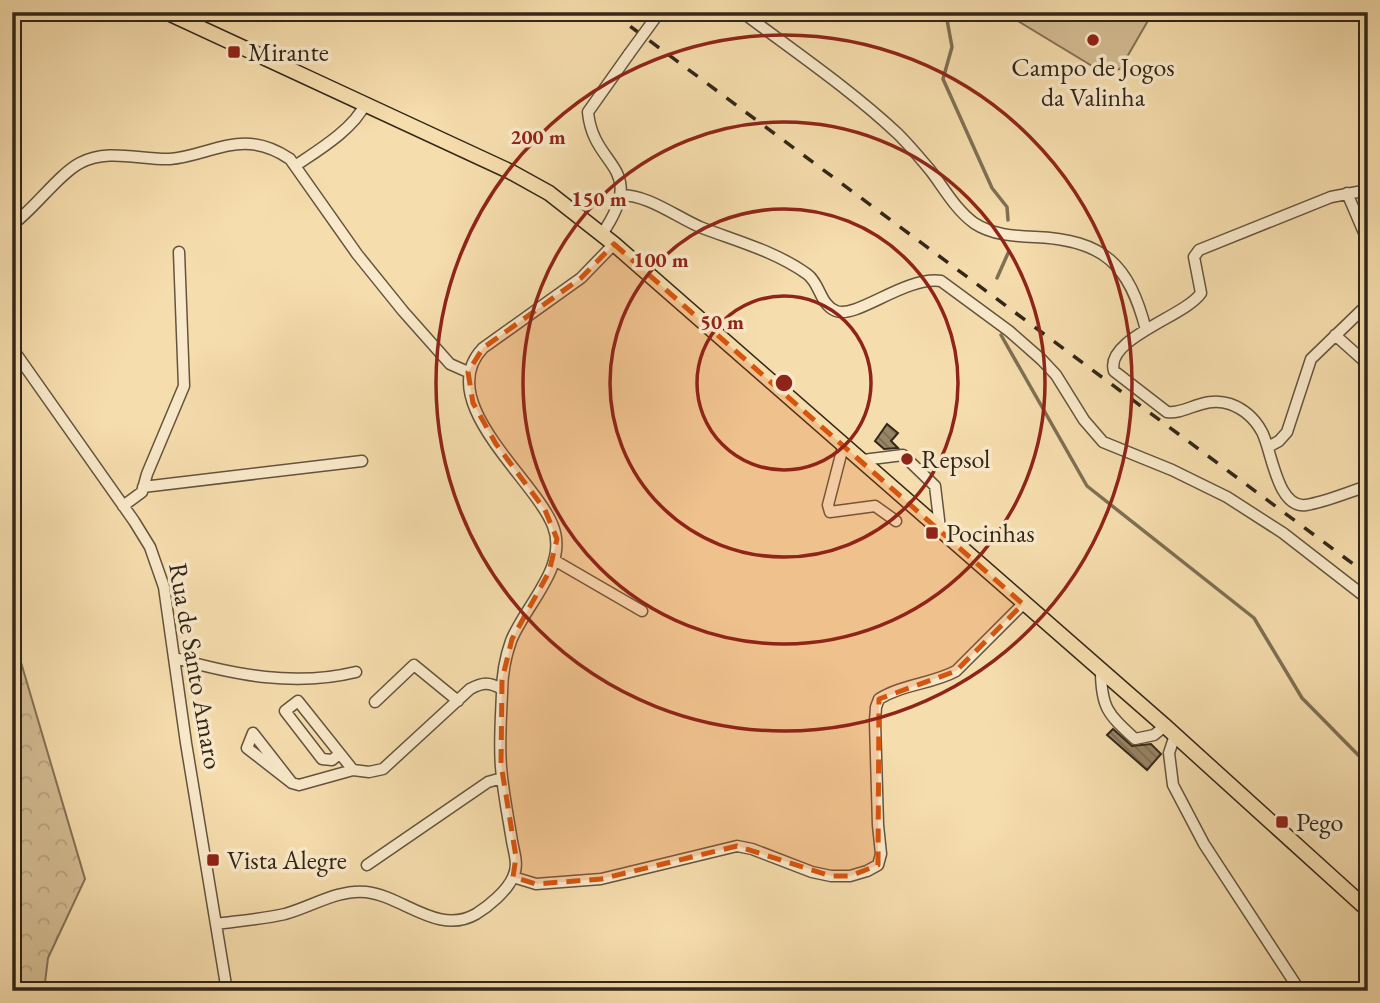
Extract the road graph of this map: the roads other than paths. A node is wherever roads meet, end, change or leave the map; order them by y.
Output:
1 (166, 12) edge
2 (742, 12) edge
3 (658, 15) edge
4 (365, 104) junction
5 (295, 166) junction
6 (1368, 190) edge
7 (1347, 193) junction
8 (621, 195) junction
9 (12, 225) edge
10 (602, 234) junction
11 (1368, 242) edge
12 (614, 244) junction
13 (180, 253) dead end
14 (1368, 304) edge
15 (1146, 330) junction
16 (1335, 335) junction
17 (12, 348) edge
18 (468, 372) junction
19 (1368, 372) edge
20 (844, 443) junction
21 (1268, 447) junction
22 (863, 460) junction
23 (362, 461) dead end
24 (1368, 486) edge
25 (144, 487) junction
26 (123, 506) junction
27 (896, 521) dead end
28 (940, 528) junction
29 (554, 560) junction
30 (1368, 599) edge
31 (1023, 604) junction
32 (642, 611) dead end
33 (176, 658) junction
34 (1101, 670) junction
35 (356, 672) dead end
36 (502, 689) junction
37 (458, 701) junction
38 (375, 702) dead end
39 (1170, 731) junction
40 (338, 755) junction
41 (352, 770) junction
42 (502, 778) junction
43 (292, 783) junction
44 (367, 865) dead end
45 (513, 877) junction
46 (1368, 910) edge
47 (216, 924) junction
48 (227, 991) edge
49 (1300, 991) edge

1 - 4 main road
2 - 15 street
3 - 8 street, bridge
4 - 5 street
4 - 10 main road
5 - 9 street
5 - 18 street
6 - 7 street
7 - 11 street
7 - 15 street
8 - 10 street
8 - 30 street
10 - 12 main road
12 - 18 street
12 - 20 main road
13 - 25 street
14 - 16 street
15 - 21 street
16 - 19 street
16 - 21 street
17 - 26 street, Rua de Santo Amaro
18 - 29 street
20 - 22 main road
20 - 27 street
21 - 24 street
22 - 28 main road
22 - 28 street
23 - 25 street
25 - 26 street
26 - 33 street, Rua de Santo Amaro
28 - 31 main road
29 - 32 street
29 - 36 street
31 - 34 main road
31 - 45 street
33 - 35 street
33 - 47 street, Rua de Santo Amaro
34 - 39 main road
34 - 39 street
36 - 37 street
36 - 42 street
37 - 38 street
37 - 41 street
39 - 46 main road
39 - 49 street
40 - 40 street
40 - 41 street
41 - 43 street
42 - 44 street
42 - 45 street
43 - 43 street
45 - 47 street
47 - 48 street, Rua de Santo Amaro

